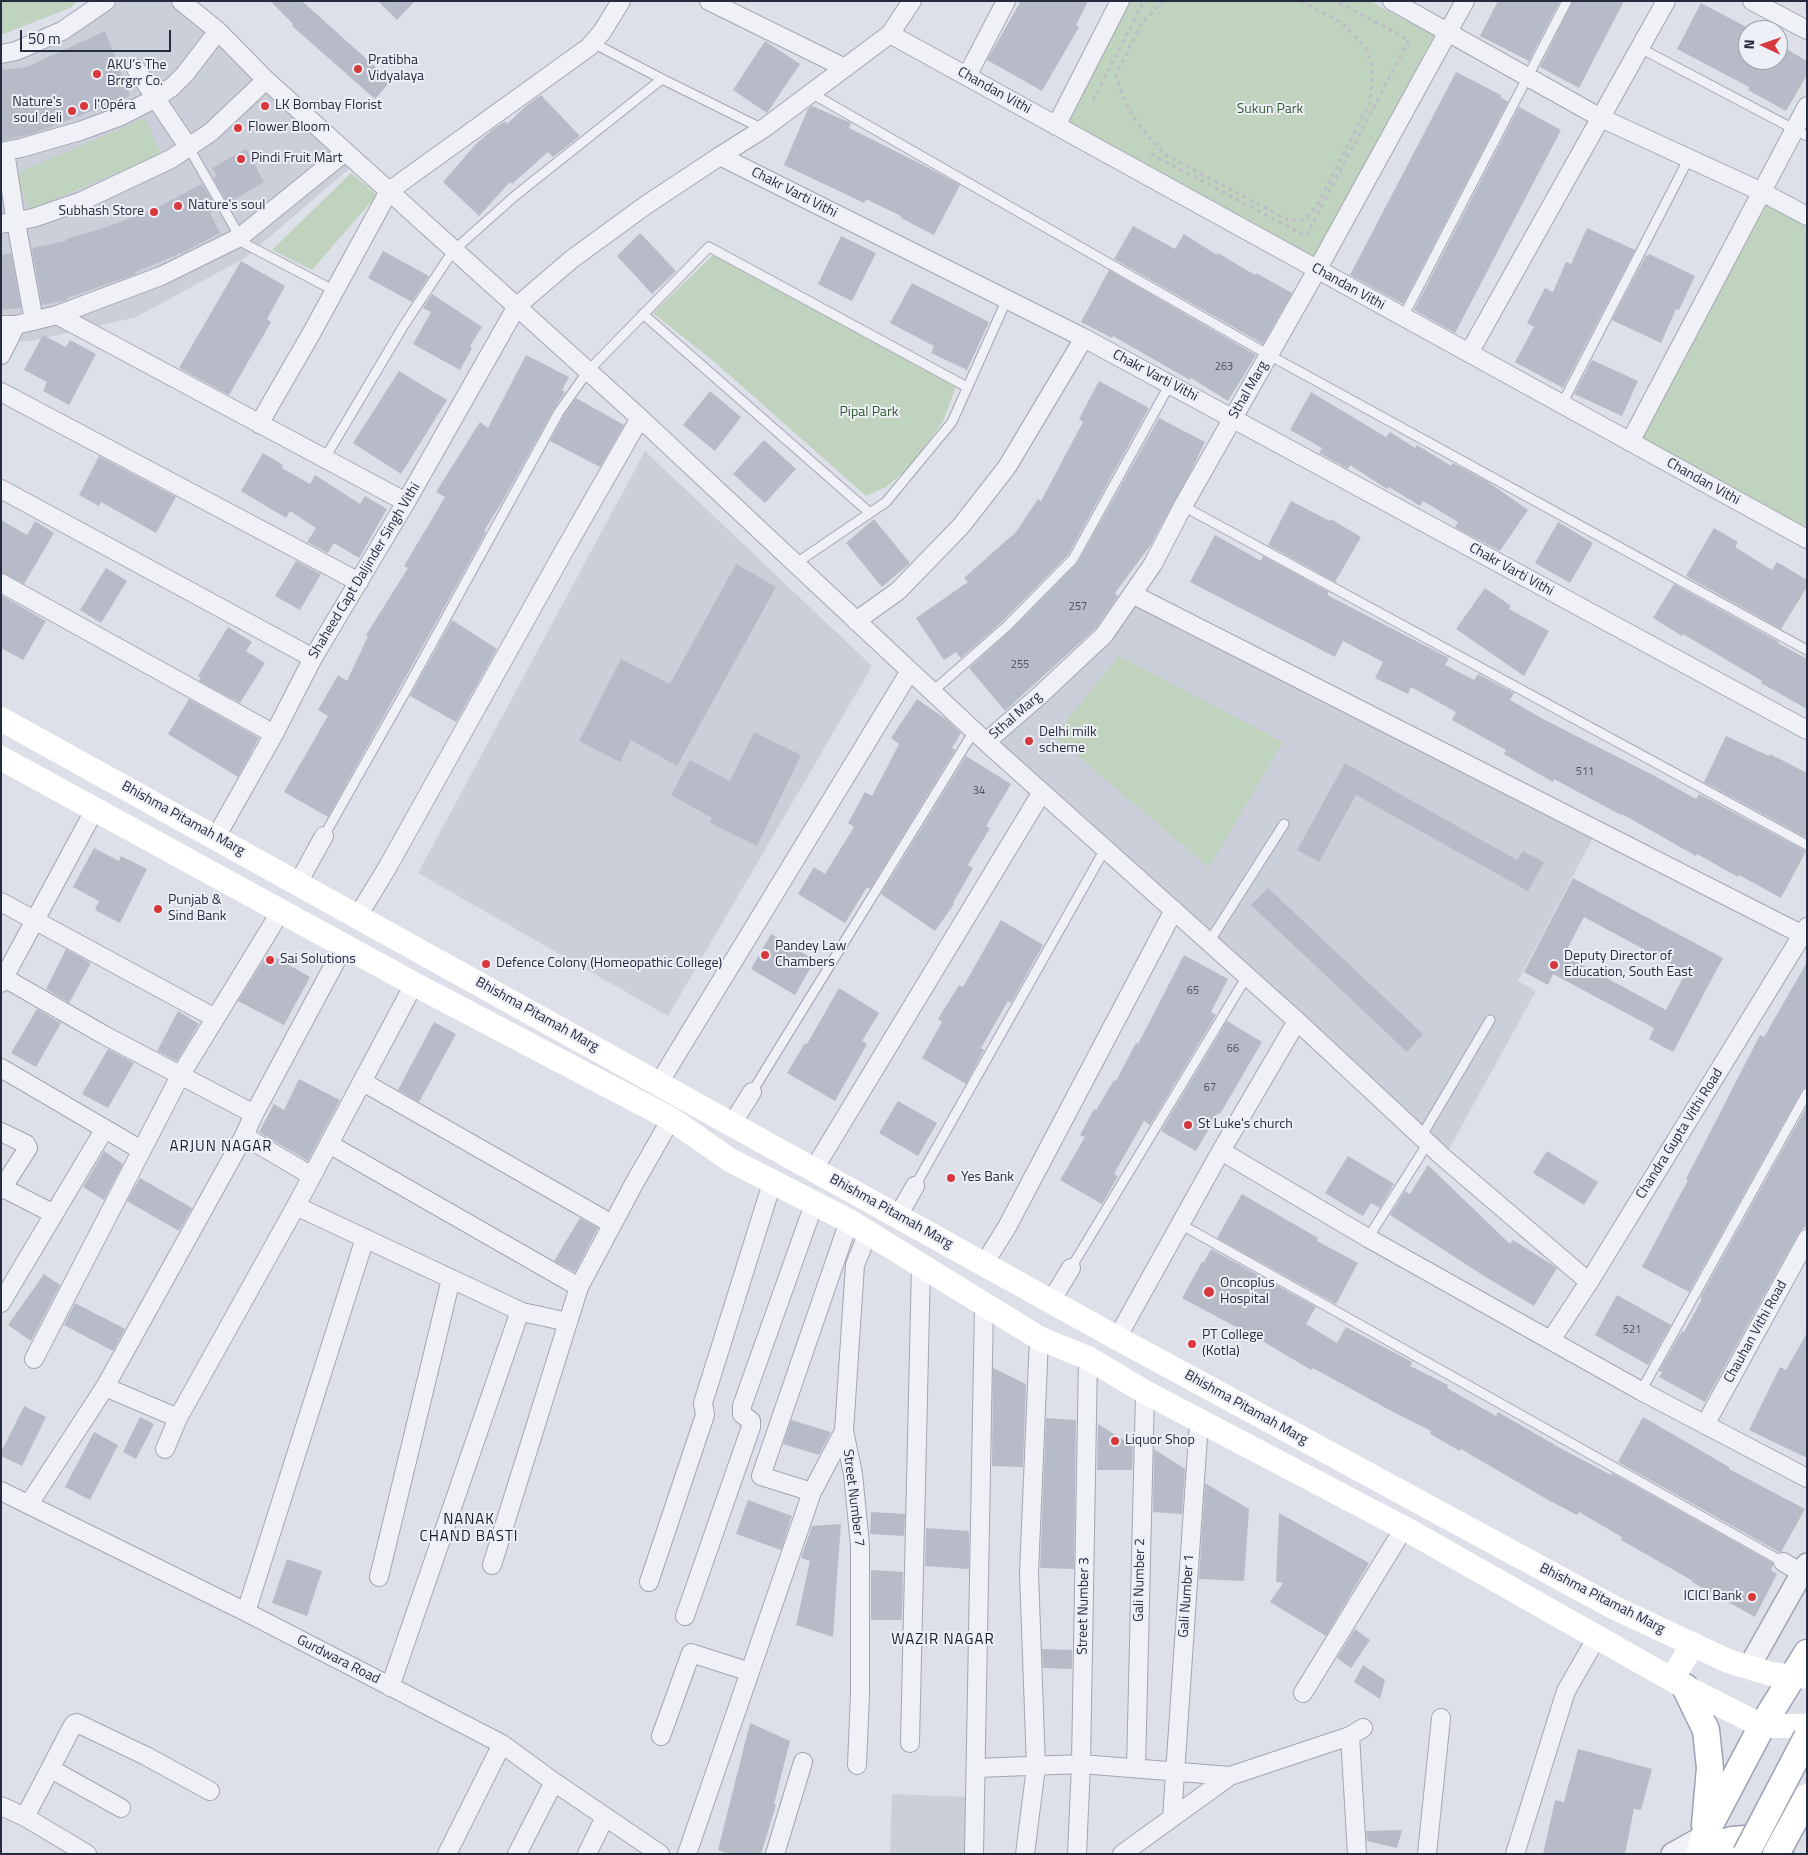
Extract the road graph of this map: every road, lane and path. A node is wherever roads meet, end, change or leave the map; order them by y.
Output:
1 (106, 1) edge
2 (181, 1) edge
3 (621, 1) edge
4 (709, 1) edge
5 (912, 1) edge
6 (1006, 1) edge
7 (1120, 1) edge
8 (1144, 1) edge
9 (1164, 1) edge
10 (1302, 1) edge
11 (1336, 1) edge
12 (1392, 1) edge
13 (1465, 1) edge
14 (1567, 1) edge
15 (1666, 1) edge
16 (1752, 1) edge
17 (1807, 30) edge
18 (218, 31) junction
19 (1448, 32) junction
20 (890, 34) junction
21 (593, 43) junction
22 (1640, 48) junction
23 (1, 54) edge
24 (845, 68) junction
25 (136, 69) dead end
26 (967, 76) junction
27 (1528, 76) junction
28 (266, 80) junction
29 (662, 80) junction
30 (812, 93) junction
31 (156, 98) junction
32 (1092, 101) dead end
33 (1807, 106) edge
34 (1601, 118) junction
35 (1056, 126) junction
36 (763, 129) junction
37 (1801, 132) edge
38 (189, 148) junction
39 (1143, 150) dead end
40 (3, 152) edge
41 (345, 152) junction
42 (720, 156) junction
43 (1689, 158) junction
44 (389, 191) junction
45 (1762, 192) junction
46 (1807, 216) edge
47 (8, 223) edge
48 (238, 238) junction
49 (453, 251) junction
50 (1317, 270) junction
51 (335, 291) junction
52 (1007, 299) junction
53 (517, 306) junction
54 (643, 314) junction
55 (57, 315) junction
56 (1403, 317) junction
57 (34, 321) junction
58 (9, 325) edge
59 (1084, 338) junction
60 (1469, 353) junction
61 (1, 355) edge
62 (1269, 355) junction
63 (588, 370) junction
64 (1170, 384) junction
65 (967, 388) junction
66 (1, 392) edge
67 (1562, 404) junction
68 (640, 418) junction
69 (1232, 418) junction
70 (259, 424) junction
71 (1630, 442) junction
72 (325, 458) junction
73 (1, 489) edge
74 (406, 502) junction
75 (1183, 506) junction
76 (870, 513) junction
77 (1807, 539) edge
78 (796, 564) junction
79 (359, 582) junction
80 (1, 583) edge
81 (1132, 594) junction
82 (856, 621) junction
83 (1807, 650) edge
84 (313, 658) junction
85 (910, 671) junction
86 (932, 692) junction
87 (1, 719) edge
88 (1807, 730) edge
89 (274, 734) junction
90 (980, 736) junction
91 (1, 758) edge
92 (1042, 792) junction
93 (95, 809) junction
94 (1284, 824) dead end
95 (324, 836) joint
96 (216, 837) junction
97 (1807, 845) edge
98 (1105, 849) junction
99 (298, 883) junction
100 (1, 902) edge
101 (1174, 910) junction
102 (280, 911) junction
103 (358, 916) junction
104 (35, 920) junction
105 (1805, 933) edge
106 (1209, 942) junction
107 (344, 946) junction
108 (1247, 976) junction
109 (2, 979) edge
110 (414, 984) junction
111 (215, 1018) junction
112 (1490, 1020) dead end
113 (1297, 1021) junction
114 (1, 1068) edge
115 (180, 1076) junction
116 (363, 1082) junction
117 (659, 1083) junction
118 (752, 1092) joint
119 (1807, 1093) edge
120 (254, 1114) junction
121 (671, 1119) junction
122 (732, 1124) junction
123 (104, 1130) junction
124 (1, 1132) edge
125 (244, 1136) junction
126 (1424, 1140) junction
127 (329, 1144) junction
128 (141, 1150) junction
129 (1221, 1152) junction
130 (814, 1169) junction
131 (312, 1176) junction
132 (772, 1183) junction
133 (915, 1186) joint
134 (2, 1189) edge
135 (814, 1204) junction
136 (296, 1206) junction
137 (54, 1214) junction
138 (898, 1216) junction
139 (612, 1224) junction
140 (1182, 1225) junction
141 (858, 1227) junction
142 (365, 1238) junction
143 (1368, 1238) junction
144 (1807, 1239) edge
145 (984, 1264) junction
146 (921, 1266) junction
147 (1071, 1268) joint
148 (451, 1279) junction
149 (1589, 1282) junction
150 (579, 1287) junction
151 (1051, 1301) junction
152 (1, 1303) edge
153 (984, 1306) junction
154 (520, 1311) junction
155 (568, 1322) junction
156 (1039, 1338) junction
157 (1117, 1338) junction
158 (1551, 1340) junction
159 (1088, 1358) junction
160 (34, 1359) dead end
161 (105, 1387) junction
162 (1145, 1392) junction
163 (1641, 1392) junction
164 (178, 1418) junction
165 (1199, 1421) junction
166 (1705, 1425) junction
167 (844, 1431) junction
168 (165, 1448) dead end
169 (1807, 1478) edge
170 (1, 1491) edge
171 (812, 1492) junction
172 (29, 1504) junction
173 (1404, 1528) junction
174 (1783, 1562) joint
175 (492, 1565) dead end
176 (1804, 1569) edge
177 (379, 1577) dead end
178 (649, 1582) dead end
179 (246, 1612) junction
180 (685, 1616) dead end
181 (1597, 1637) junction
182 (1692, 1644) junction
183 (1807, 1653) edge
184 (1749, 1666) junction
185 (750, 1672) junction
186 (1800, 1677) edge
187 (1678, 1683) junction
188 (390, 1686) junction
189 (1303, 1693) dead end
190 (1441, 1718) dead end
191 (1762, 1726) junction
192 (1807, 1726) edge
193 (661, 1736) dead end
194 (1807, 1737) edge
195 (910, 1742) dead end
196 (502, 1744) junction
197 (804, 1762) dead end
198 (1081, 1764) junction
199 (857, 1765) dead end
200 (1036, 1767) junction
201 (976, 1768) junction
202 (1136, 1768) junction
203 (51, 1770) junction
204 (1176, 1772) junction
205 (1230, 1776) junction
206 (554, 1782) junction
207 (210, 1791) dead end
208 (1807, 1797) edge
209 (1, 1806) edge
210 (121, 1808) dead end
211 (25, 1817) junction
212 (605, 1817) junction
213 (1172, 1818) junction
214 (1703, 1848) edge
215 (87, 1854) edge
216 (447, 1854) edge
217 (516, 1854) edge
218 (587, 1854) edge
219 (660, 1854) edge
220 (687, 1854) edge
221 (775, 1854) edge
222 (974, 1854) edge
223 (1026, 1854) edge
224 (1077, 1854) edge
225 (1122, 1854) edge
226 (1357, 1854) edge
227 (1427, 1854) edge
228 (1515, 1854) edge
229 (1672, 1854) edge
230 (1746, 1854) edge
231 (1778, 1854) edge

1 - 23 street
2 - 18 street
3 - 21 street
4 - 24 street
5 - 20 street
6 - 26 street
7 - 35 street
8 - 32 path
9 - 10 path
11 - 39 path
12 - 19 street
13 - 19 street, Sthal Marg
14 - 27 lane
15 - 22 street
16 - 17 street
18 - 28 street
18 - 31 street
19 - 27 street
19 - 50 street, Sthal Marg
20 - 24 street
20 - 26 street, Chandan Vithi
21 - 29 lane
21 - 44 street
22 - 34 street
22 - 37 lane
24 - 30 street
25 - 31 street
26 - 35 street, Chandan Vithi
27 - 34 street
27 - 56 lane
28 - 38 street
28 - 41 street
29 - 36 lane
29 - 49 lane
30 - 36 street
30 - 62 lane
31 - 38 street
31 - 40 street
33 - 37 street
34 - 43 street
34 - 60 street
35 - 50 street, Chandan Vithi
36 - 42 street
37 - 45 street
38 - 47 street
38 - 48 lane
40 - 47 street
41 - 44 street
41 - 48 street
42 - 52 street, Chakr Varti Vithi
42 - 53 street
43 - 45 street
43 - 67 lane
44 - 49 street
44 - 51 street
45 - 46 street
45 - 71 street
47 - 57 street
48 - 51 lane
48 - 55 street
49 - 53 street
49 - 72 lane
50 - 56 street, Chandan Vithi
50 - 62 street, Sthal Marg
51 - 70 street
52 - 59 street, Chakr Varti Vithi
52 - 65 lane
53 - 63 street
53 - 74 street, Shaheed Capt Daljinder Singh Vithi
54 - 63 lane
54 - 65 lane
54 - 76 lane
55 - 57 street
55 - 70 street
56 - 60 street, Chandan Vithi
57 - 58 street
58 - 61 street
59 - 64 street, Chakr Varti Vithi
59 - 82 street
60 - 67 street, Chandan Vithi
62 - 69 street, Sthal Marg
62 - 83 lane
63 - 68 street
63 - 95 lane
64 - 69 street, Chakr Varti Vithi
64 - 86 lane
65 - 76 lane
66 - 79 street
67 - 71 street, Chandan Vithi
68 - 78 street
68 - 103 street
69 - 75 street, Sthal Marg
69 - 88 street, Chakr Varti Vithi
70 - 72 street
71 - 77 street, Chandan Vithi
72 - 74 street
73 - 84 street
74 - 79 street, Shaheed Capt Daljinder Singh Vithi
75 - 81 street, Sthal Marg
75 - 97 lane
76 - 78 lane
78 - 82 street
79 - 84 street, Shaheed Capt Daljinder Singh Vithi
80 - 89 street
81 - 90 street, Sthal Marg
81 - 105 street
82 - 85 street
84 - 89 street, Shaheed Capt Daljinder Singh Vithi
85 - 86 street
85 - 117 street
86 - 90 street
87 - 96 main road, Bhishma Pitamah Marg
89 - 96 street, Shaheed Capt Daljinder Singh Vithi
90 - 92 street
90 - 118 lane
91 - 93 main road, Bhishma Pitamah Marg
92 - 98 street
92 - 130 street
93 - 102 main road, Bhishma Pitamah Marg
93 - 104 street
94 - 106 lane
95 - 99 street
96 - 99 main road, Bhishma Pitamah Marg
98 - 101 street
98 - 133 lane
99 - 103 main road, Bhishma Pitamah Marg
100 - 104 street
101 - 106 street
101 - 145 street
102 - 107 main road, Bhishma Pitamah Marg
102 - 111 street
103 - 117 main road, Bhishma Pitamah Marg
104 - 109 street
104 - 111 street
105 - 149 street, Chandra Gupta Vithi Road
106 - 108 street
107 - 110 main road, Bhishma Pitamah Marg
107 - 120 street
108 - 113 street
108 - 147 lane
109 - 115 street
110 - 116 street
110 - 121 main road, Bhishma Pitamah Marg
111 - 115 street
112 - 126 lane
113 - 126 street
113 - 129 street
114 - 123 street
115 - 120 street
115 - 128 street
116 - 127 street
116 - 139 street
117 - 122 main road, Bhishma Pitamah Marg
118 - 122 street
119 - 163 lane
120 - 125 street
121 - 132 main road, Bhishma Pitamah Marg
121 - 139 street
122 - 130 main road, Bhishma Pitamah Marg
123 - 128 street
123 - 137 street
124 - 134 street
125 - 131 street
125 - 161 street
126 - 143 lane
126 - 149 street
127 - 131 street
127 - 150 street
128 - 160 street
129 - 140 street
129 - 143 street
130 - 138 main road, Bhishma Pitamah Marg
131 - 136 street
132 - 135 main road, Bhishma Pitamah Marg
132 - 178 street
133 - 138 street
134 - 137 street
135 - 141 main road, Bhishma Pitamah Marg
135 - 180 street
136 - 142 street
136 - 164 street
137 - 152 street
138 - 145 main road, Bhishma Pitamah Marg
139 - 150 street
140 - 157 street
140 - 174 lane
141 - 146 main road, Bhishma Pitamah Marg
141 - 167 street, Street Number 7
141 - 171 street
142 - 148 street
142 - 179 street
143 - 158 street
144 - 166 street, Chauhan Vithi Road
145 - 151 main road, Bhishma Pitamah Marg
146 - 153 main road, Bhishma Pitamah Marg
146 - 195 street
147 - 151 street
148 - 154 street
148 - 177 street
149 - 158 street, Chandra Gupta Vithi Road
150 - 155 street
151 - 157 main road, Bhishma Pitamah Marg
153 - 156 main road, Bhishma Pitamah Marg
153 - 201 street
154 - 155 street
154 - 188 street
155 - 175 street
156 - 159 main road, Bhishma Pitamah Marg
156 - 200 street
157 - 182 main road, Bhishma Pitamah Marg
158 - 163 street
159 - 162 main road, Bhishma Pitamah Marg
159 - 198 street, Street Number 3
161 - 164 street
161 - 172 street
162 - 165 main road, Bhishma Pitamah Marg
162 - 202 street, Gali Number 2
163 - 166 street
164 - 168 street
165 - 173 main road, Bhishma Pitamah Marg
165 - 204 street, Gali Number 1
166 - 169 street
167 - 171 street
167 - 199 street, Street Number 7
170 - 172 street, Gurdwara Road
171 - 185 street
172 - 179 street, Gurdwara Road
173 - 181 main road, Bhishma Pitamah Marg
173 - 189 street
174 - 176 street
176 - 184 street
179 - 188 street, Gurdwara Road
181 - 187 main road, Bhishma Pitamah Marg
181 - 228 street
182 - 184 main road, Bhishma Pitamah Marg
182 - 187 main road
183 - 186 main road
184 - 186 main road, Bhishma Pitamah Marg
185 - 193 street
185 - 220 street
186 - 191 main road
187 - 191 main road, Bhishma Pitamah Marg
187 - 214 main road
188 - 196 street, Gurdwara Road
190 - 227 street
191 - 192 main road
191 - 214 main road
194 - 230 main road, bridge
196 - 206 street, Gurdwara Road
196 - 216 street
197 - 221 street
198 - 200 street
198 - 202 street
198 - 224 street, Street Number 3
200 - 201 street
200 - 223 street
201 - 222 street
202 - 204 street
203 - 207 street
203 - 210 street
203 - 211 street
204 - 205 street
204 - 213 street, Gali Number 1
205 - 213 street
205 - 226 street
206 - 212 street, Gurdwara Road
206 - 217 street
208 - 231 main road, bridge
209 - 211 street
211 - 215 street
212 - 218 street
212 - 219 street, Gurdwara Road
213 - 225 street
214 - 229 street
214 - 231 main road

